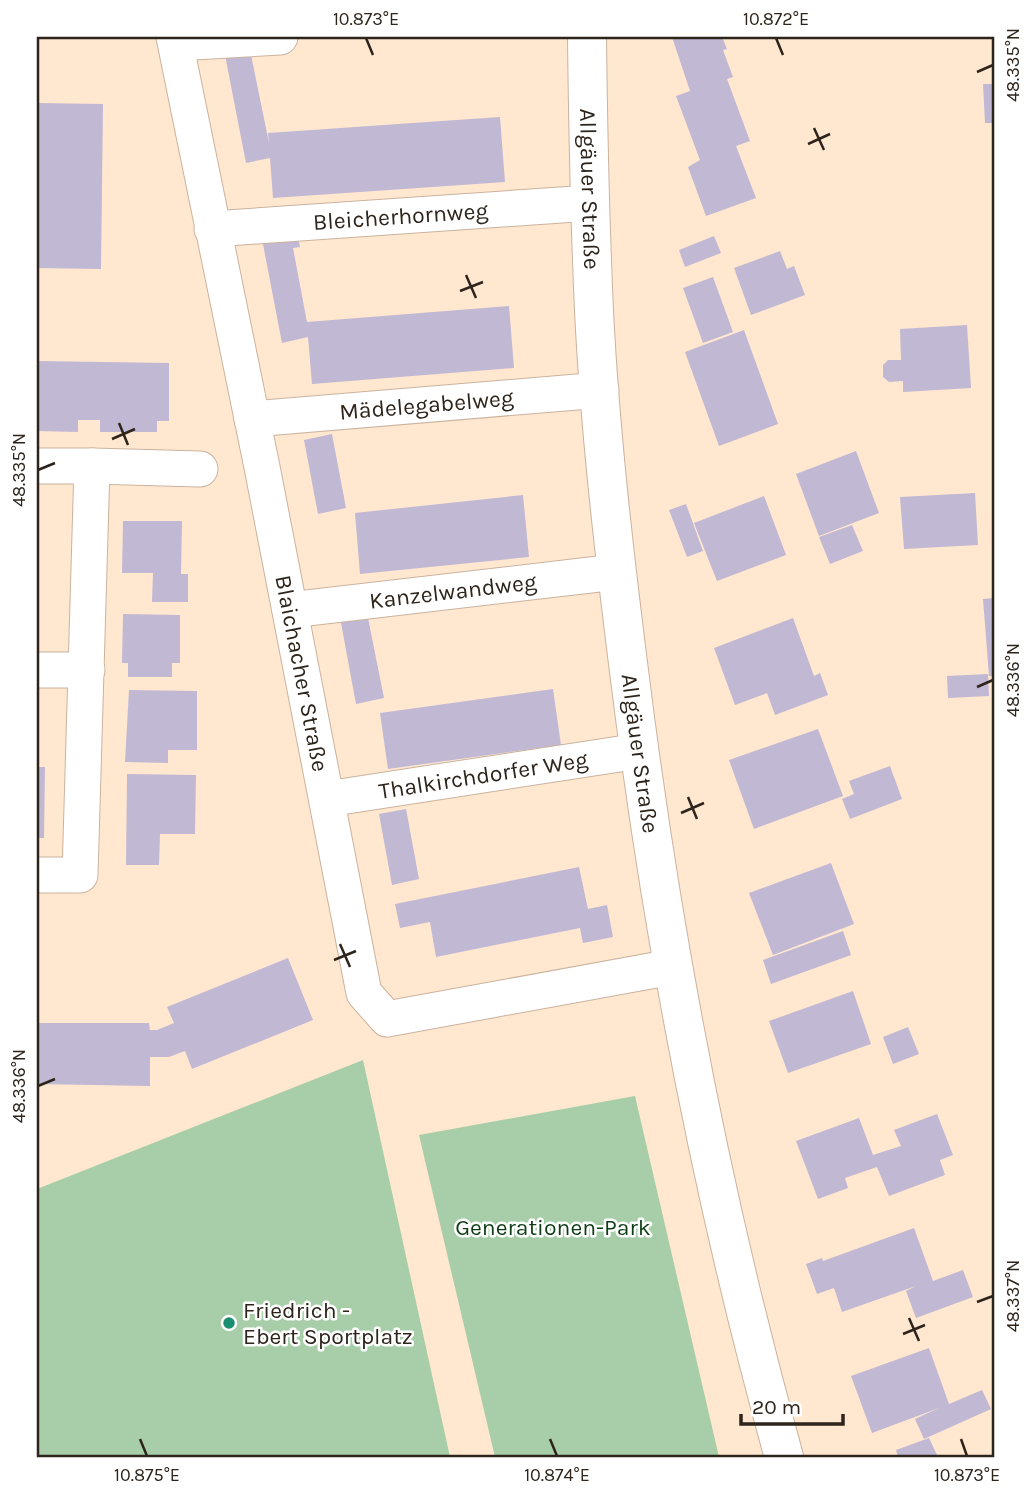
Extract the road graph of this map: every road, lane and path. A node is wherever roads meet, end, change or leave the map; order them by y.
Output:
1 (281, 37) edge
2 (587, 37) edge
3 (175, 40) edge
4 (590, 203) junction
5 (212, 229) junction
6 (601, 390) junction
7 (252, 419) junction
8 (37, 466) edge
9 (92, 466) junction
10 (200, 469) dead end
11 (616, 572) junction
12 (290, 610) junction
13 (37, 670) edge
14 (88, 670) junction
15 (639, 751) junction
16 (327, 799) junction
17 (37, 875) edge
18 (672, 967) junction
19 (784, 1457) edge

1 - 3 street
2 - 4 main road, Allgäuer Straße
3 - 5 street, Blaichacher Straße
4 - 5 street, Bleicherhornweg
4 - 6 main road, Allgäuer Straße
5 - 7 street, Blaichacher Straße
6 - 7 street, Mädelegabelweg
6 - 11 main road, Allgäuer Straße
7 - 12 street, Blaichacher Straße
8 - 9 street
9 - 10 street
9 - 14 street
11 - 12 street, Kanzelwandweg
11 - 15 main road, Allgäuer Straße
12 - 16 street, Blaichacher Straße
13 - 14 street
14 - 17 street
15 - 16 street, Thalkirchdorfer Weg
15 - 18 main road, Allgäuer Straße
16 - 18 street, Blaichacher Straße
18 - 19 main road, Allgäuer Straße

